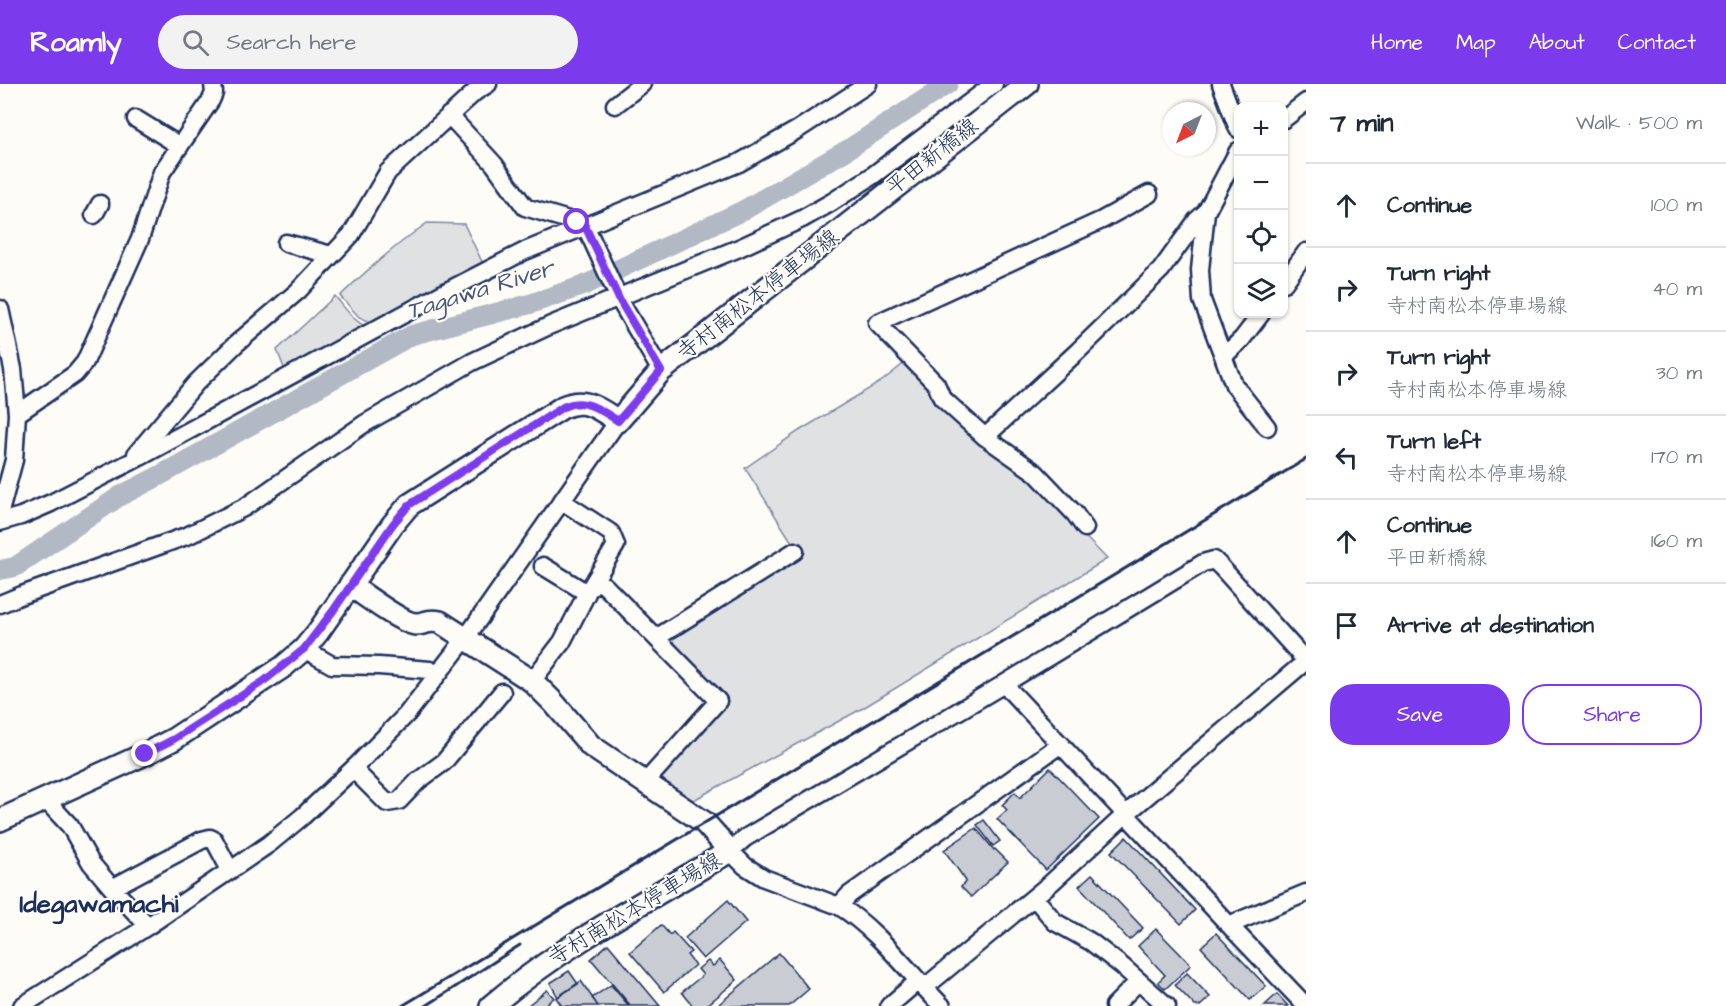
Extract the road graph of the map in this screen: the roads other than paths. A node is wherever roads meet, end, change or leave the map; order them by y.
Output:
1 (213, 84) edge
2 (488, 84) edge
3 (642, 84) edge
4 (868, 84) edge
5 (994, 84) edge
6 (1008, 84) edge
7 (1027, 84) edge
8 (1221, 84) edge
9 (1306, 102) edge
10 (615, 105) dead end
11 (449, 115) junction
12 (1288, 115) edge
13 (1234, 116) edge
14 (136, 119) dead end
15 (180, 146) junction
16 (1236, 156) edge
17 (1149, 194) dead end
18 (866, 209) junction
19 (1206, 212) junction
20 (586, 226) junction
21 (286, 243) dead end
22 (1306, 252) edge
23 (331, 255) junction
24 (1288, 277) edge
25 (617, 295) junction
26 (0, 309) edge
27 (1258, 318) edge
28 (1224, 356) junction
29 (661, 371) junction
30 (17, 414) junction
31 (618, 421) junction
32 (1267, 427) dead end
33 (985, 437) junction
34 (130, 462) junction
35 (562, 501) junction
36 (0, 512) edge
37 (0, 522) edge
38 (1085, 528) dead end
39 (795, 551) dead end
40 (543, 566) dead end
41 (350, 585) junction
42 (591, 586) junction
43 (0, 604) edge
44 (656, 638) junction
45 (465, 639) junction
46 (304, 649) junction
47 (1306, 661) edge
48 (430, 670) dead end
49 (532, 681) junction
50 (1004, 684) junction
51 (502, 692) dead end
52 (1061, 744) junction
53 (353, 769) junction
54 (646, 783) junction
55 (45, 799) junction
56 (1126, 814) junction
57 (0, 820) edge
58 (730, 851) junction
59 (230, 870) junction
60 (112, 888) junction
61 (1306, 893) edge
62 (1034, 897) junction
63 (839, 906) junction
64 (1229, 925) junction
65 (148, 926) junction
66 (1139, 981) junction
67 (921, 984) junction
68 (22, 1006) edge
69 (491, 1006) edge
70 (889, 1006) edge
71 (942, 1006) edge
72 (1114, 1006) edge
73 (1167, 1006) edge
74 (1306, 1006) edge

1 - 15 street
2 - 11 street
3 - 10 street
4 - 20 street
5 - 25 street
6 - 18 main road
7 - 18 main road, 平田新橋線
8 - 13 street
9 - 12 street
11 - 20 street
11 - 23 street
14 - 15 street
15 - 30 street
16 - 19 street
17 - 33 street
18 - 29 main road, 寺村南松本停車場線
19 - 28 street
19 - 33 street
20 - 25 street
20 - 34 street
21 - 23 street
22 - 24 street
23 - 34 street
25 - 29 street
25 - 43 street
26 - 30 street
27 - 28 street
28 - 32 street
29 - 31 main road, 寺村南松本停車場線
30 - 36 street
31 - 35 street
31 - 41 main road
33 - 38 street
34 - 37 street
35 - 42 street
35 - 45 street
39 - 44 street
40 - 42 street
41 - 45 main road, 寺村南松本停車場線
41 - 46 main road
42 - 44 street
42 - 49 street
44 - 54 street
45 - 49 main road, 寺村南松本停車場線
45 - 53 street
46 - 48 street
46 - 55 main road
47 - 50 street
47 - 56 street
49 - 54 main road, 寺村南松本停車場線
50 - 52 street
50 - 58 street
51 - 53 street
52 - 56 street
52 - 63 street
53 - 59 street
54 - 58 main road, 寺村南松本停車場線
55 - 57 main road
55 - 60 street
56 - 62 street
56 - 64 street
58 - 63 street
58 - 69 main road, 寺村南松本停車場線
59 - 60 street
59 - 65 street
60 - 65 street
61 - 64 street
62 - 66 street
62 - 67 street
63 - 67 street
64 - 74 street
65 - 68 street
66 - 72 street
66 - 73 street
67 - 70 street
67 - 71 street

